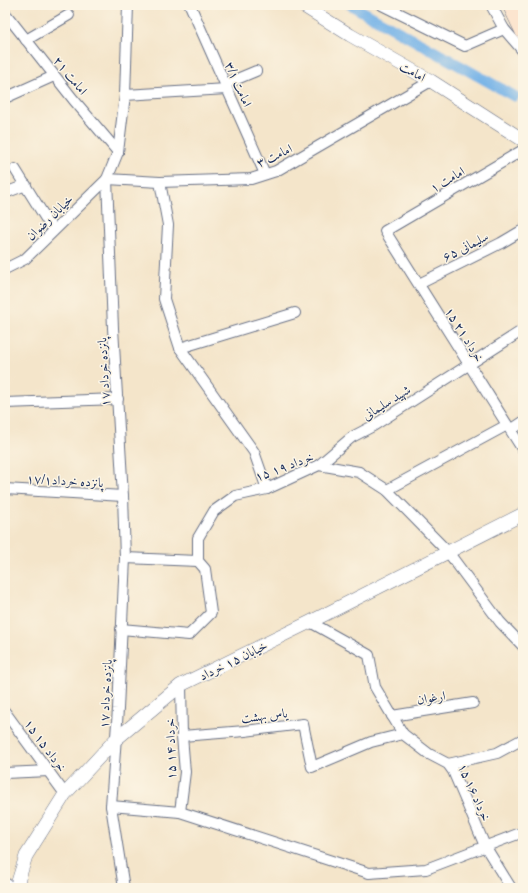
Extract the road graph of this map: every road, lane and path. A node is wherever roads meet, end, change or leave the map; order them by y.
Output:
1 (128, 5) edge
2 (191, 5) edge
3 (302, 5) edge
4 (491, 5) edge
5 (510, 5) edge
6 (386, 6) edge
7 (5, 13) edge
8 (69, 15) dead end
9 (504, 29) junction
10 (523, 32) edge
11 (26, 40) junction
12 (523, 51) edge
13 (256, 71) dead end
14 (54, 76) junction
15 (431, 81) junction
16 (226, 87) junction
17 (125, 95) junction
18 (5, 98) edge
19 (523, 140) edge
20 (523, 150) edge
21 (118, 152) junction
22 (15, 169) dead end
23 (265, 174) junction
24 (107, 179) junction
25 (160, 182) junction
26 (26, 185) junction
27 (5, 193) edge
28 (53, 230) junction
29 (523, 230) edge
30 (385, 231) joint
31 (5, 269) edge
32 (419, 284) junction
33 (295, 314) dead end
34 (523, 330) edge
35 (180, 348) junction
36 (469, 365) junction
37 (118, 399) junction
38 (5, 403) edge
39 (523, 422) edge
40 (509, 427) junction
41 (523, 450) edge
42 (319, 465) junction
43 (267, 488) junction
44 (5, 489) edge
45 (387, 490) junction
46 (123, 496) junction
47 (523, 514) edge
48 (448, 552) junction
49 (125, 558) junction
50 (198, 561) junction
51 (310, 622) junction
52 (122, 629) junction
53 (523, 646) edge
54 (182, 685) junction
55 (473, 703) dead end
56 (5, 712) edge
57 (392, 716) junction
58 (403, 734) junction
59 (182, 736) junction
60 (523, 739) edge
61 (115, 740) junction
62 (448, 764) junction
63 (49, 771) junction
64 (5, 773) edge
65 (65, 794) junction
66 (110, 806) junction
67 (180, 812) junction
68 (523, 832) edge
69 (484, 846) junction
70 (5, 883) edge
71 (13, 888) edge
72 (16, 888) edge
73 (124, 888) edge
74 (511, 888) edge

1 - 17 street, پانزده خرداد ۱۷
2 - 16 street, امامت ۳/۱
3 - 15 street, امامت
4 - 9 street
5 - 10 main road
6 - 9 street
7 - 11 street, امامت ۲۱
8 - 11 street
9 - 12 street
11 - 14 street, امامت ۲۱
13 - 16 street
14 - 18 street
14 - 21 street, امامت ۲۱
15 - 19 street, امامت
15 - 23 street, امامت ۳
16 - 17 street
16 - 23 street, امامت ۳/۱
17 - 21 street, پانزده خرداد ۱۷
20 - 30 street, امامت ۱
21 - 24 street, پانزده خرداد ۱۷
22 - 26 street
23 - 25 street, امامت ۳
24 - 25 street, امامت ۳
24 - 28 street, خیابان رضوان
24 - 37 street, پانزده خرداد ۱۷
25 - 35 street
26 - 27 street
26 - 28 street
28 - 31 street, خیابان رضوان
29 - 32 street, سلیمانی ۶۵
30 - 32 street, ۱۵ خرداد ۲١
32 - 36 street, ۱۵ خرداد ۲١
33 - 35 street
34 - 36 street, شهید سلیمانی
35 - 43 street
36 - 40 street, ۱۵ خرداد ۲١
36 - 42 street, شهید سلیمانی
37 - 38 street
37 - 46 street, پانزده خرداد ۱۷
39 - 40 street
40 - 41 street, ۱۵ خرداد ۲١
40 - 45 street
42 - 43 street, ۱۵ خرداد ۱۹
42 - 45 street, ۱۵ خرداد ۱۹
43 - 50 street, ۱۵ خرداد ۱۹
44 - 46 street, پانزده خرداد۱۷/۱
45 - 48 street, ۱۵ خرداد ۱۹
46 - 49 street, پانزده خرداد ۱۷
47 - 48 street, خیابان ۱۵ خرداد
48 - 51 street, خیابان ۱۵ خرداد
48 - 53 street, ۱۵ خرداد ۱۹
49 - 50 street
49 - 52 street, پانزده خرداد ۱۷
50 - 52 street, ۱۵ خرداد ۱۹
51 - 54 street, خیابان ۱۵ خرداد
51 - 57 street, ۱۵ خرداد ۱۶
52 - 61 street, پانزده خرداد ۱۷
54 - 59 street, ۱۵ خرداد ۱۴
54 - 61 street, خیابان ۱۵ خرداد
55 - 57 street, ارغوان
56 - 63 street, ۱۵ خرداد ۱۵
57 - 58 street, ۱۵ خرداد ۱۶
58 - 59 street, یاس بهشت
58 - 62 street, ۱۵ خرداد ۱۶
59 - 67 street, ۱۵ خرداد ۱۴
60 - 62 street
61 - 65 street, خیابان ۱۵ خرداد
61 - 66 street, پانزده خرداد ۱۷
62 - 69 street, ۱۵ خرداد ۱۶
63 - 64 street
63 - 65 street, ۱۵ خرداد ۱۵
65 - 72 street, خیابان ۱۵ خرداد
66 - 67 street
66 - 73 street, پانزده خرداد ۱۷
67 - 69 street
68 - 69 street
69 - 74 street, ۱۵ خرداد ۱۶
70 - 71 street

